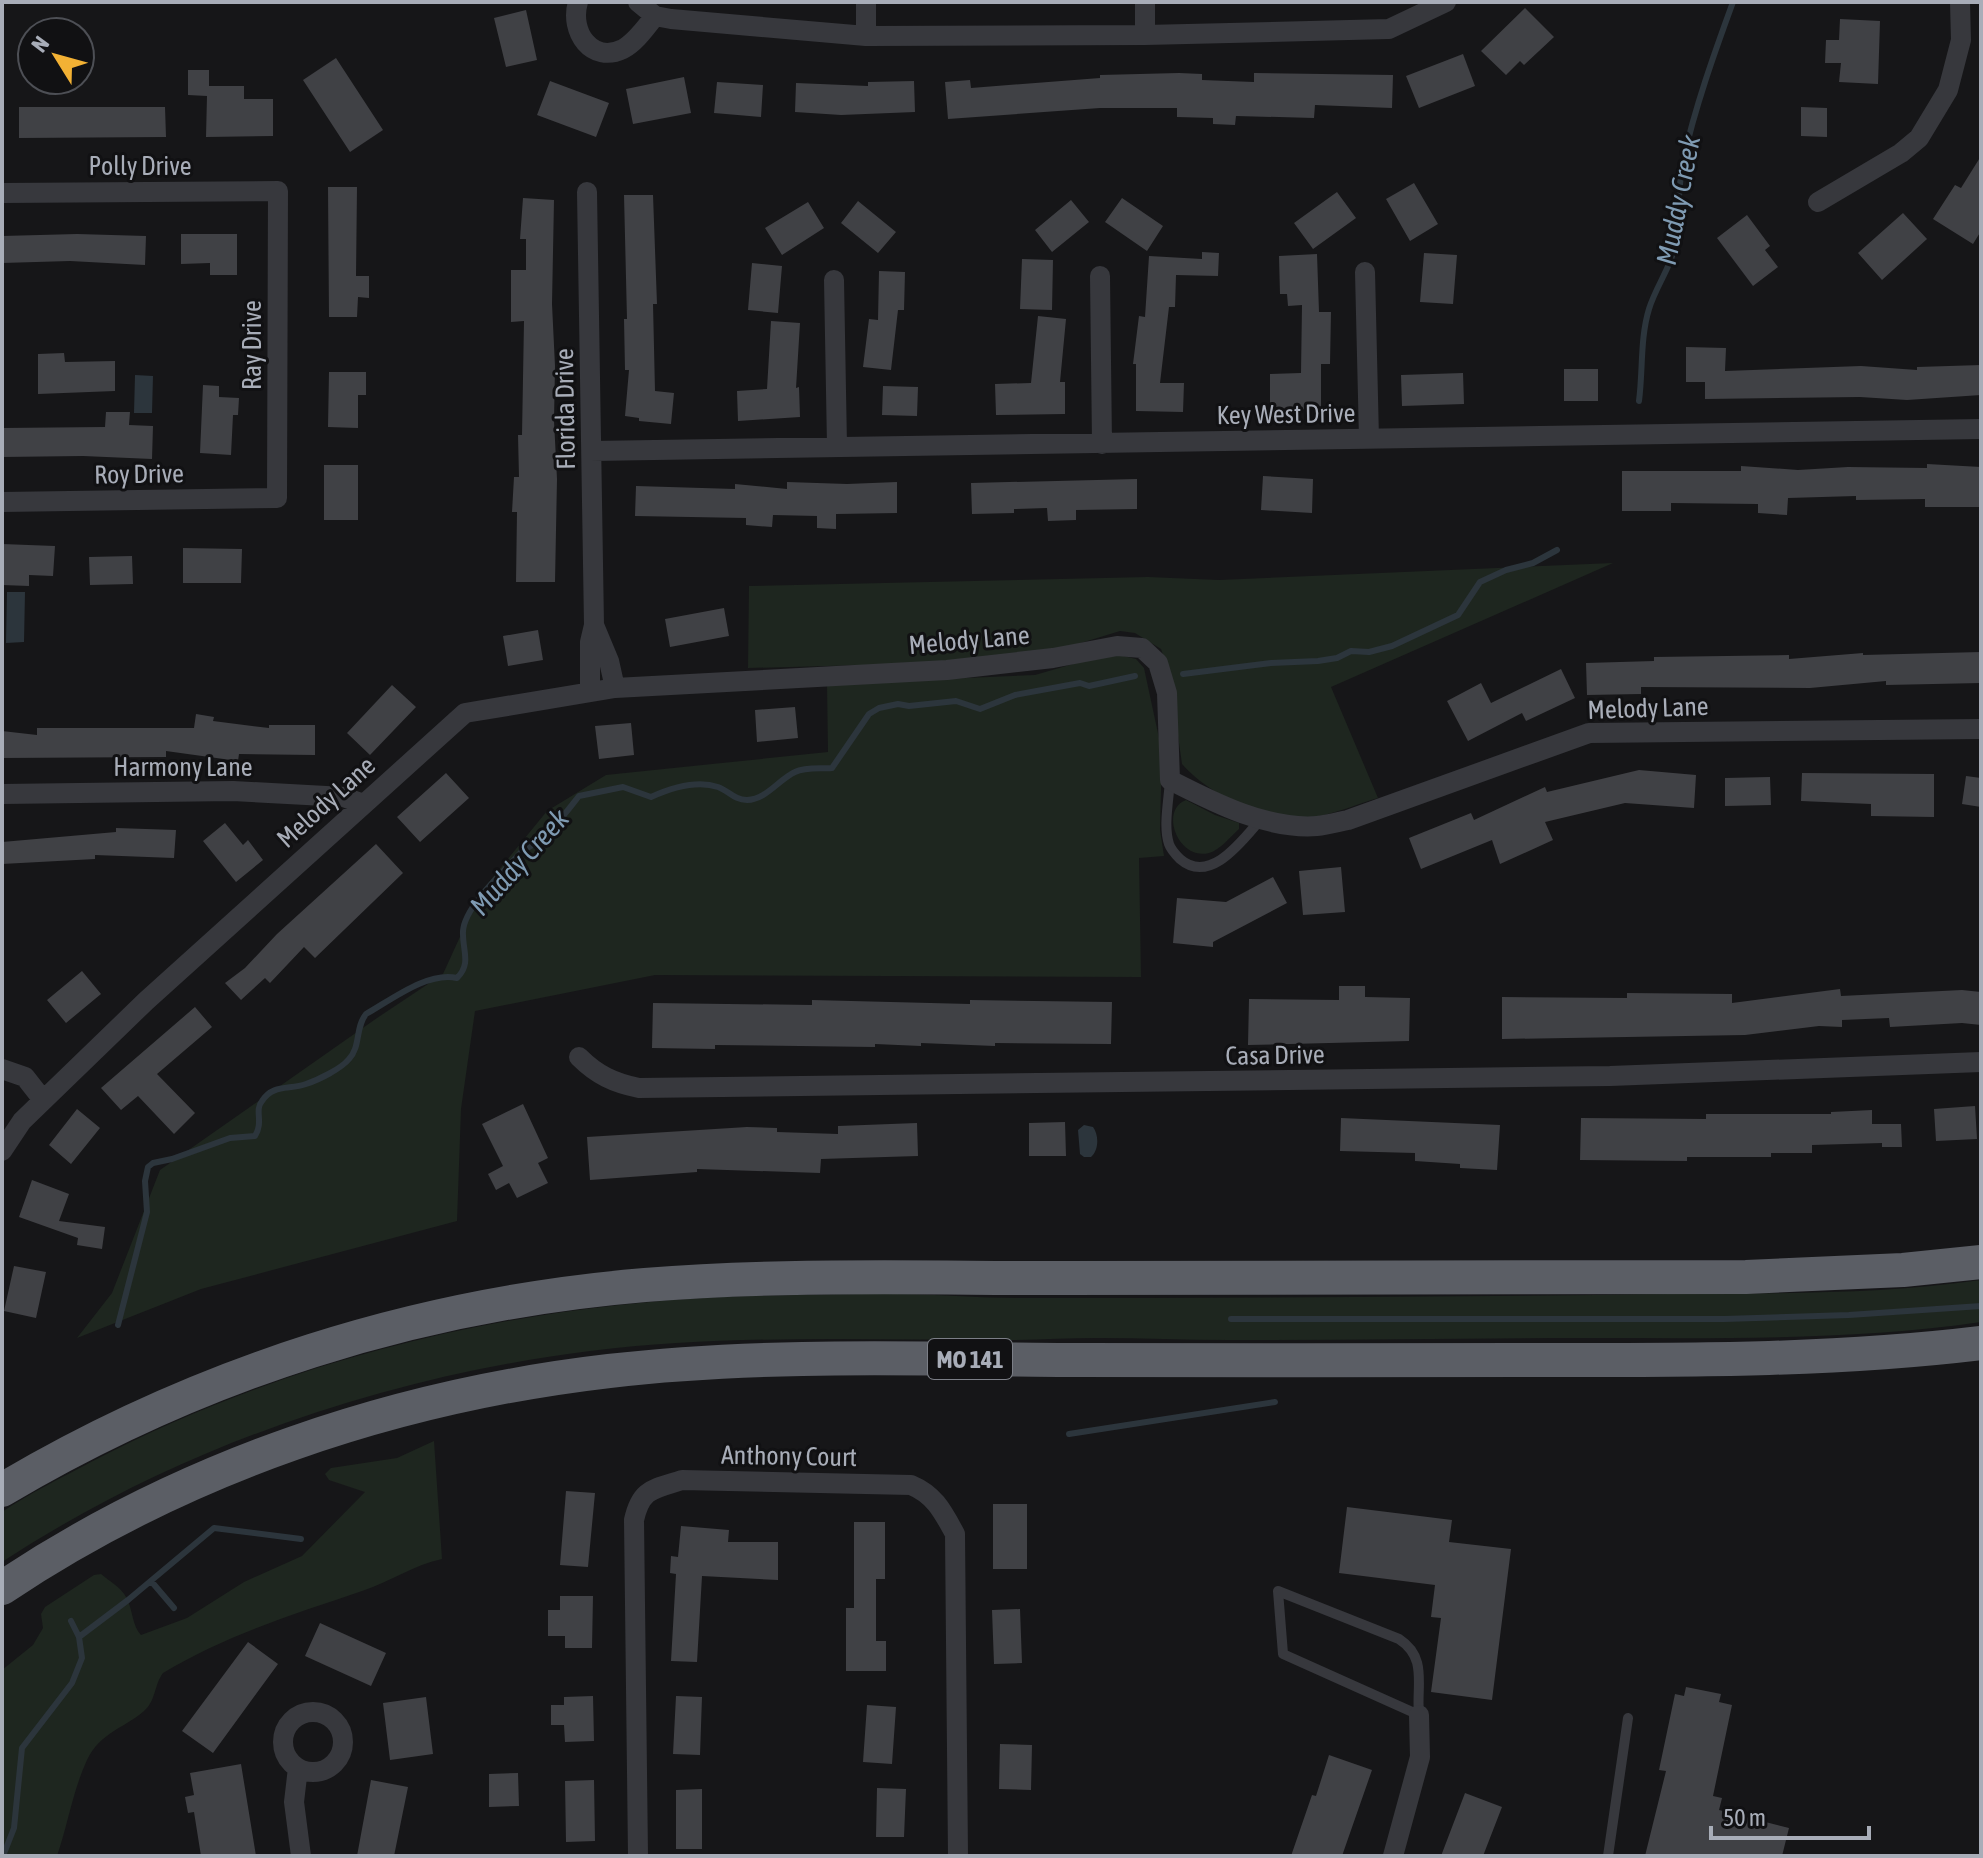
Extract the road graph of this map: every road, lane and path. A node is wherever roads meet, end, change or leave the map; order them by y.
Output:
1 (578, 2) edge
2 (638, 2) edge
3 (866, 2) edge
4 (1145, 2) edge
5 (1446, 2) edge
6 (1960, 2) edge
7 (655, 16) junction
8 (1145, 35) junction
9 (866, 36) junction
10 (278, 191) joint
11 (587, 192) dead end
12 (2, 193) edge
13 (1818, 202) dead end
14 (1365, 272) dead end
15 (1100, 276) dead end
16 (834, 280) dead end
17 (1981, 429) edge
18 (1369, 439) junction
19 (1102, 444) junction
20 (837, 446) junction
21 (592, 451) junction
22 (277, 498) joint
23 (2, 502) edge
24 (594, 625) junction
25 (615, 688) junction
26 (590, 692) junction
27 (1981, 729) edge
28 (1170, 780) junction
29 (2, 794) edge
30 (363, 804) junction
31 (1262, 818) junction
32 (579, 1057) dead end
33 (1981, 1062) edge
34 (2, 1069) edge
35 (43, 1100) junction
36 (2, 1151) edge
37 (1981, 1262) edge
38 (1981, 1343) edge
39 (2, 1490) edge
40 (2, 1588) edge
41 (1419, 1715) junction
42 (1628, 1718) dead end
43 (298, 1768) dead end
44 (301, 1856) edge
45 (638, 1856) edge
46 (958, 1856) edge
47 (1393, 1856) edge
48 (1608, 1856) edge

1 - 7 street
2 - 7 street
3 - 9 street
4 - 8 street
5 - 8 street
6 - 13 street
7 - 9 street
8 - 9 street
10 - 12 street, Polly Drive
10 - 22 street, Ray Drive
11 - 21 street, Florida Drive
14 - 18 street
15 - 19 street
16 - 20 street
17 - 18 street, Key West Drive
18 - 19 street, Key West Drive
19 - 20 street, Key West Drive
20 - 21 street, Key West Drive
21 - 24 street, Florida Drive
22 - 23 street, Roy Drive
24 - 25 street, Florida Drive
24 - 26 street, Florida Drive
25 - 26 street, Melody Lane
25 - 28 street, Melody Lane
26 - 30 street, Melody Lane
27 - 31 street, Melody Lane
28 - 31 street, Melody Lane
28 - 31 lane
29 - 30 street, Harmony Lane
30 - 35 street, Melody Lane
32 - 33 street, Casa Drive
34 - 35 street
35 - 36 street, Melody Lane
37 - 39 highway
38 - 40 highway, MO 141
41 - 41 lane
41 - 47 street
42 - 48 lane
43 - 44 street
45 - 46 street, Anthony Court

